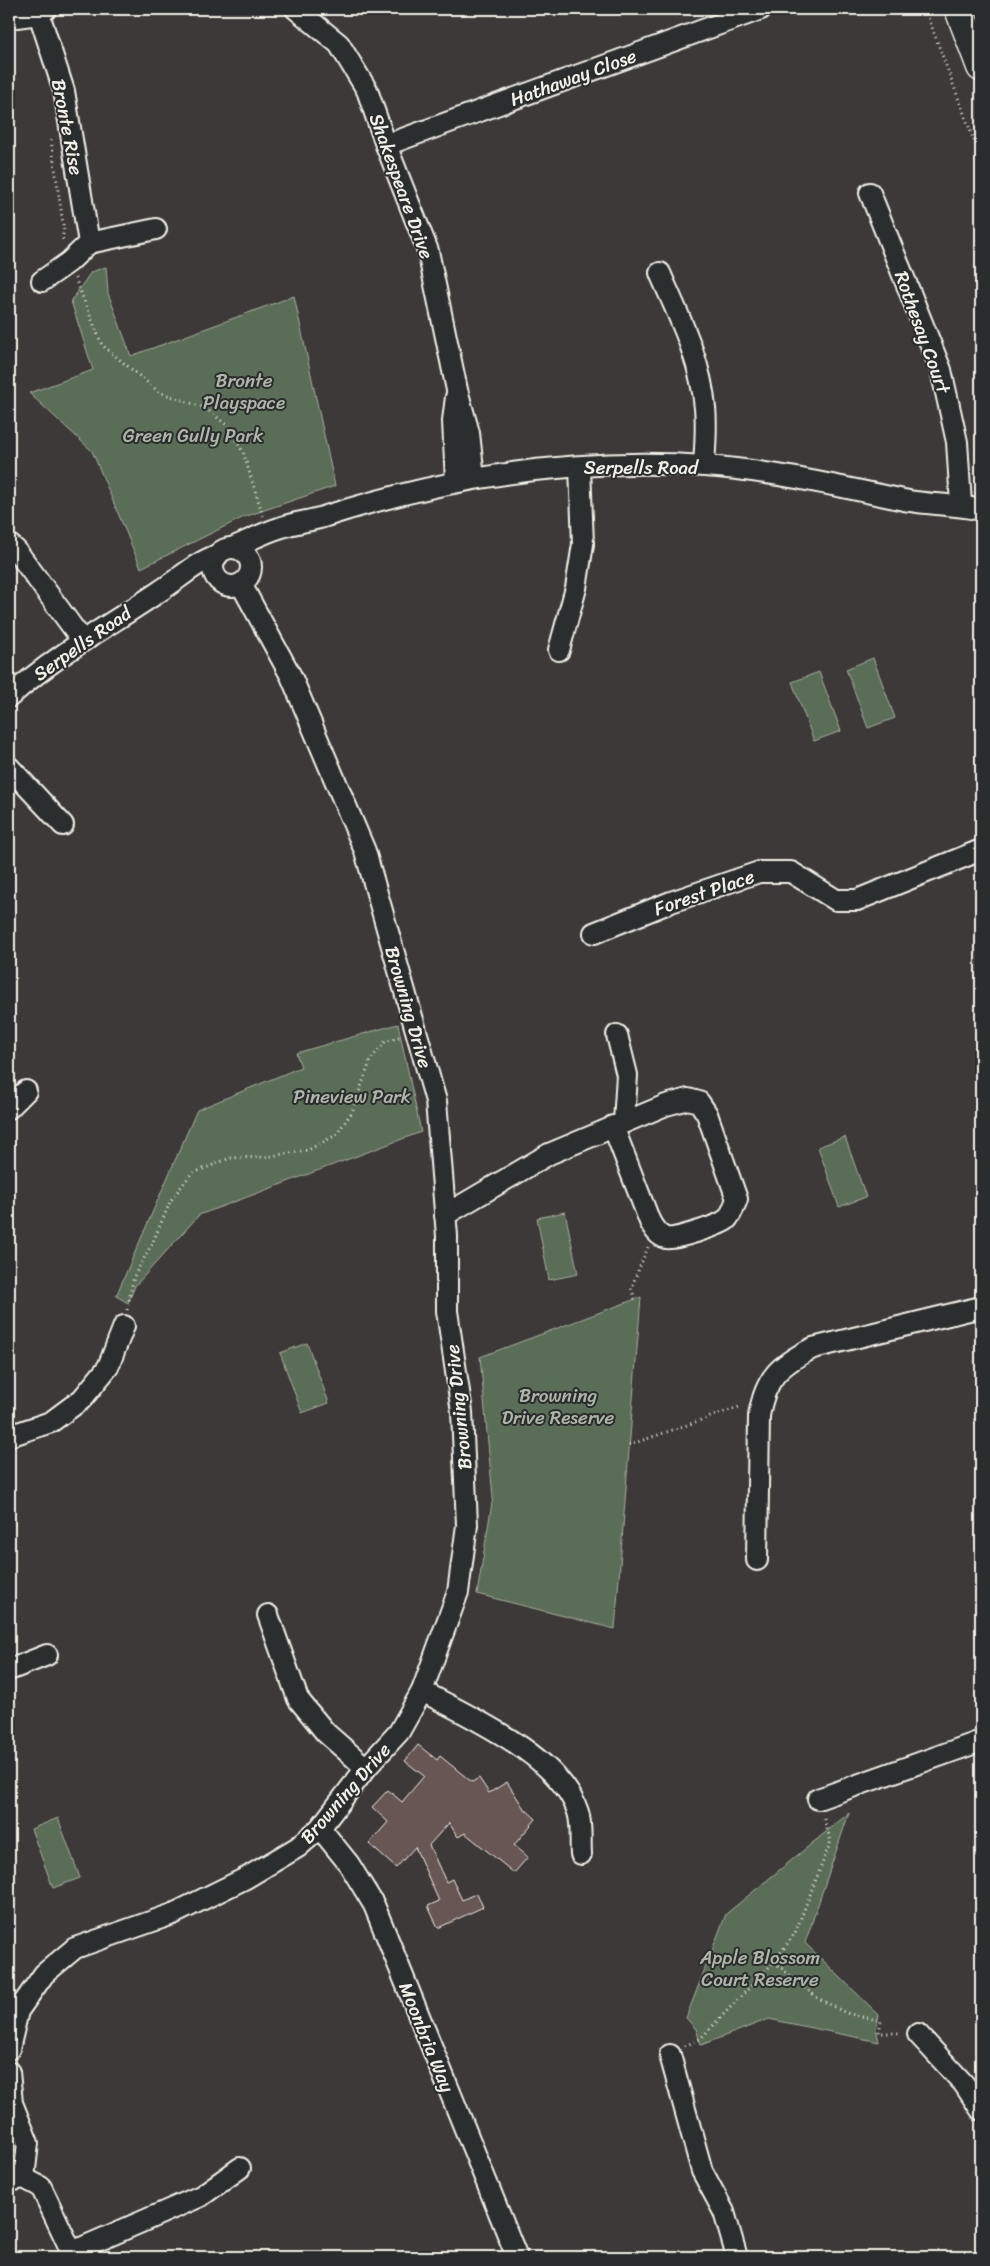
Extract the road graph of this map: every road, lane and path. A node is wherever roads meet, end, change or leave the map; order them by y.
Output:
1 (296, 9) edge
2 (761, 9) edge
3 (925, 9) edge
4 (959, 9) edge
5 (43, 11) edge
6 (9, 18) edge
7 (981, 67) edge
8 (50, 134) dead end
9 (386, 145) junction
10 (981, 159) edge
11 (870, 193) dead end
12 (156, 229) dead end
13 (89, 243) junction
14 (69, 262) junction
15 (660, 273) dead end
16 (42, 281) dead end
17 (704, 466) junction
18 (580, 467) junction
19 (465, 480) junction
20 (981, 497) edge
21 (961, 504) junction
22 (981, 510) edge
23 (324, 517) junction
24 (269, 532) junction
25 (9, 544) edge
26 (225, 552) junction
27 (250, 560) junction
28 (216, 576) junction
29 (241, 584) junction
30 (159, 592) junction
31 (82, 640) junction
32 (560, 650) dead end
33 (9, 697) edge
34 (9, 767) edge
35 (63, 825) dead end
36 (981, 850) edge
37 (594, 933) dead end
38 (416, 1031) junction
39 (618, 1035) dead end
40 (26, 1092) dead end
41 (9, 1108) edge
42 (618, 1124) junction
43 (445, 1215) junction
44 (654, 1230) junction
45 (635, 1299) dead end
46 (981, 1308) edge
47 (124, 1326) joint
48 (762, 1400) junction
49 (9, 1436) edge
50 (629, 1445) dead end
51 (757, 1560) dead end
52 (268, 1615) dead end
53 (47, 1655) dead end
54 (9, 1670) edge
55 (422, 1691) junction
56 (981, 1741) edge
57 (366, 1768) junction
58 (818, 1799) joint
59 (320, 1828) junction
60 (581, 1854) dead end
61 (774, 1962) junction
62 (14, 2009) edge
63 (918, 2034) joint
64 (9, 2049) edge
65 (670, 2055) joint
66 (9, 2072) edge
67 (981, 2110) edge
68 (240, 2168) dead end
69 (17, 2180) edge
70 (73, 2255) edge
71 (517, 2257) edge
72 (736, 2257) edge

1 - 9 street, Shakespeare Drive
2 - 9 street, Hathaway Close
3 - 10 path
4 - 7 main road
5 - 6 street
5 - 13 street, Bronte Rise
8 - 14 path
9 - 19 street, Shakespeare Drive
11 - 21 street, Rothesay Court
12 - 13 street
13 - 14 street
14 - 16 street
14 - 24 path
15 - 17 street
17 - 18 street, Serpells Road
17 - 21 street, Serpells Road
18 - 19 street, Serpells Road
18 - 32 street
19 - 23 street, Serpells Road
20 - 21 street, Serpells Road
21 - 22 street, Serpells Road
23 - 24 street, Serpells Road
23 - 27 street, Serpells Road
24 - 26 street, Serpells Road
25 - 31 street
26 - 27 street
26 - 28 street
26 - 30 street, Serpells Road
27 - 29 street
28 - 29 street
28 - 30 street, Serpells Road
29 - 38 street, Browning Drive
30 - 31 street, Serpells Road
31 - 33 street, Serpells Road
34 - 35 street
36 - 37 street, Forest Place
38 - 43 street, Browning Drive
38 - 47 path
39 - 42 street
40 - 41 street
42 - 43 street
42 - 44 street
42 - 44 street
43 - 55 street, Browning Drive
44 - 45 path
46 - 48 street
47 - 49 street
48 - 50 path
48 - 51 street
52 - 57 street
53 - 54 street
55 - 57 street, Browning Drive
55 - 60 street
56 - 58 street
57 - 59 street, Browning Drive
58 - 61 path
59 - 62 street, Browning Drive
59 - 71 street, Moonbria Way
61 - 63 path
61 - 65 path
62 - 64 street, Browning Drive
63 - 67 street
65 - 72 street
66 - 69 street
68 - 70 street
69 - 70 street

